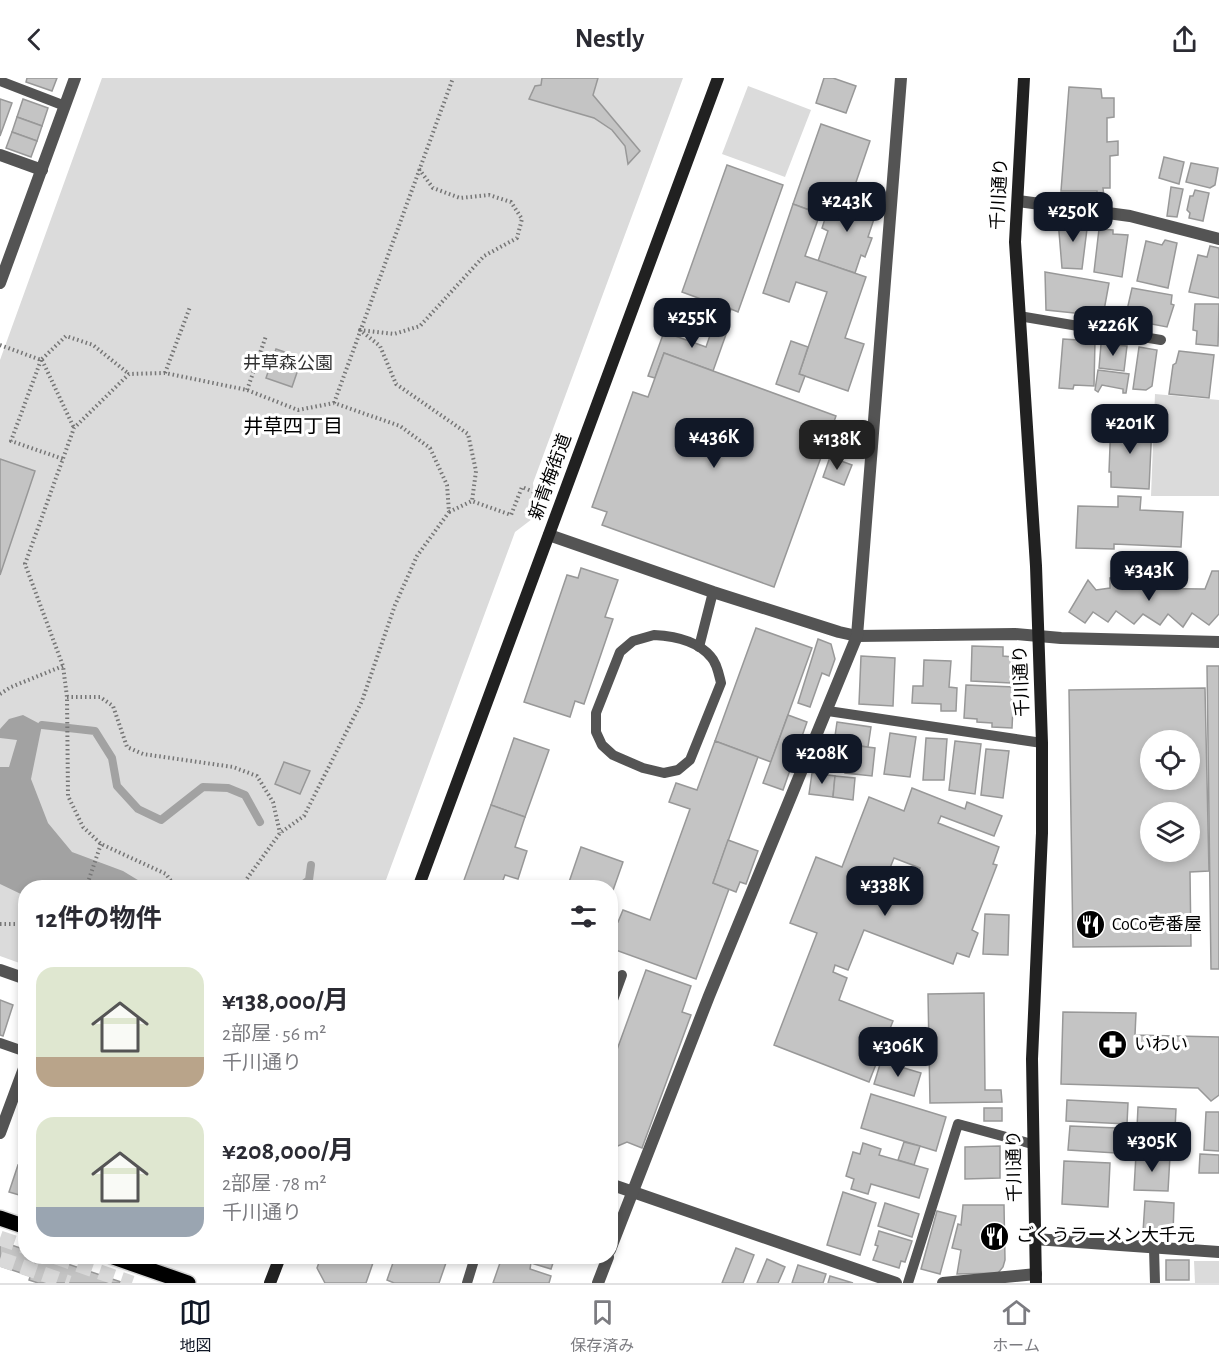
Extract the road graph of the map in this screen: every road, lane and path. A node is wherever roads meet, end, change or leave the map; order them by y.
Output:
1 (75, 78) edge
2 (453, 78) edge
3 (718, 78) edge
4 (901, 78) edge
5 (1024, 78) edge
6 (0, 81) edge
7 (65, 106) junction
8 (0, 155) edge
9 (419, 169) junction
10 (42, 170) junction
11 (1018, 201) junction
12 (1219, 239) edge
13 (0, 283) edge
14 (190, 307) dead end
15 (1019, 316) junction
16 (360, 330) junction
17 (266, 336) dead end
18 (1161, 340) dead end
19 (0, 345) edge
20 (41, 360) junction
21 (165, 373) junction
22 (129, 375) junction
23 (247, 390) junction
24 (334, 403) junction
25 (74, 428) junction
26 (63, 459) junction
27 (534, 492) dead end
28 (472, 501) junction
29 (449, 512) junction
30 (549, 535) junction
31 (713, 592) junction
32 (1039, 635) junction
33 (857, 636) junction
34 (1219, 642) edge
35 (699, 647) junction
36 (63, 666) junction
37 (0, 694) edge
38 (67, 697) junction
39 (828, 711) junction
40 (1042, 742) junction
41 (280, 833) junction
42 (101, 844) junction
43 (89, 880) edge
44 (170, 880) edge
45 (246, 880) edge
46 (421, 880) edge
47 (0, 924) edge
48 (18, 924) edge
49 (0, 970) edge
50 (622, 975) dead end
51 (18, 976) edge
52 (618, 986) edge
53 (0, 1043) edge
54 (18, 1049) edge
55 (18, 1085) edge
56 (0, 1133) edge
57 (1032, 1144) junction
58 (618, 1186) edge
59 (633, 1191) junction
60 (0, 1218) edge
61 (18, 1224) edge
62 (618, 1229) edge
63 (1035, 1239) junction
64 (1154, 1248) junction
65 (1219, 1252) edge
66 (133, 1264) edge
67 (277, 1264) edge
68 (473, 1264) edge
69 (605, 1264) edge
70 (1036, 1278) edge
71 (188, 1283) edge
72 (270, 1283) edge
73 (467, 1283) edge
74 (598, 1283) edge
75 (896, 1283) edge
76 (908, 1283) edge
77 (943, 1283) edge
78 (1155, 1283) edge

1 - 7 street
2 - 9 path
3 - 30 main road, 新青梅街道
4 - 33 street
5 - 11 main road, 千川通り
6 - 7 lane
7 - 10 street
8 - 10 street
9 - 16 path
9 - 16 path
10 - 13 street
11 - 12 street
11 - 15 main road, 千川通り
14 - 21 path
15 - 18 lane
15 - 32 main road, 千川通り
16 - 24 path
16 - 28 path
17 - 23 path
19 - 20 path
20 - 22 path
20 - 25 path
20 - 26 path
21 - 22 path
21 - 23 path
22 - 25 path
23 - 24 path
24 - 29 path
25 - 26 path
26 - 36 path
27 - 28 path
28 - 29 path
29 - 41 path
30 - 31 street
30 - 46 main road, 新青梅街道
31 - 33 street
31 - 35 lane
32 - 33 street
32 - 34 street
32 - 40 main road, 千川通り
33 - 39 street
35 - 35 lane
36 - 37 path
36 - 38 path
38 - 41 path
38 - 42 path
39 - 40 lane
39 - 59 street
40 - 57 main road, 千川通り
41 - 45 path
42 - 43 path
42 - 44 path
47 - 48 path
49 - 51 street
50 - 52 lane
53 - 54 lane
55 - 56 street
57 - 63 main road, 千川通り
57 - 76 lane
58 - 59 street
59 - 62 street
59 - 75 street
60 - 61 main road
63 - 64 street
63 - 70 main road, 千川通り
64 - 65 street
64 - 78 lane
66 - 71 main road
67 - 72 main road
68 - 73 lane
69 - 74 street
70 - 77 street

